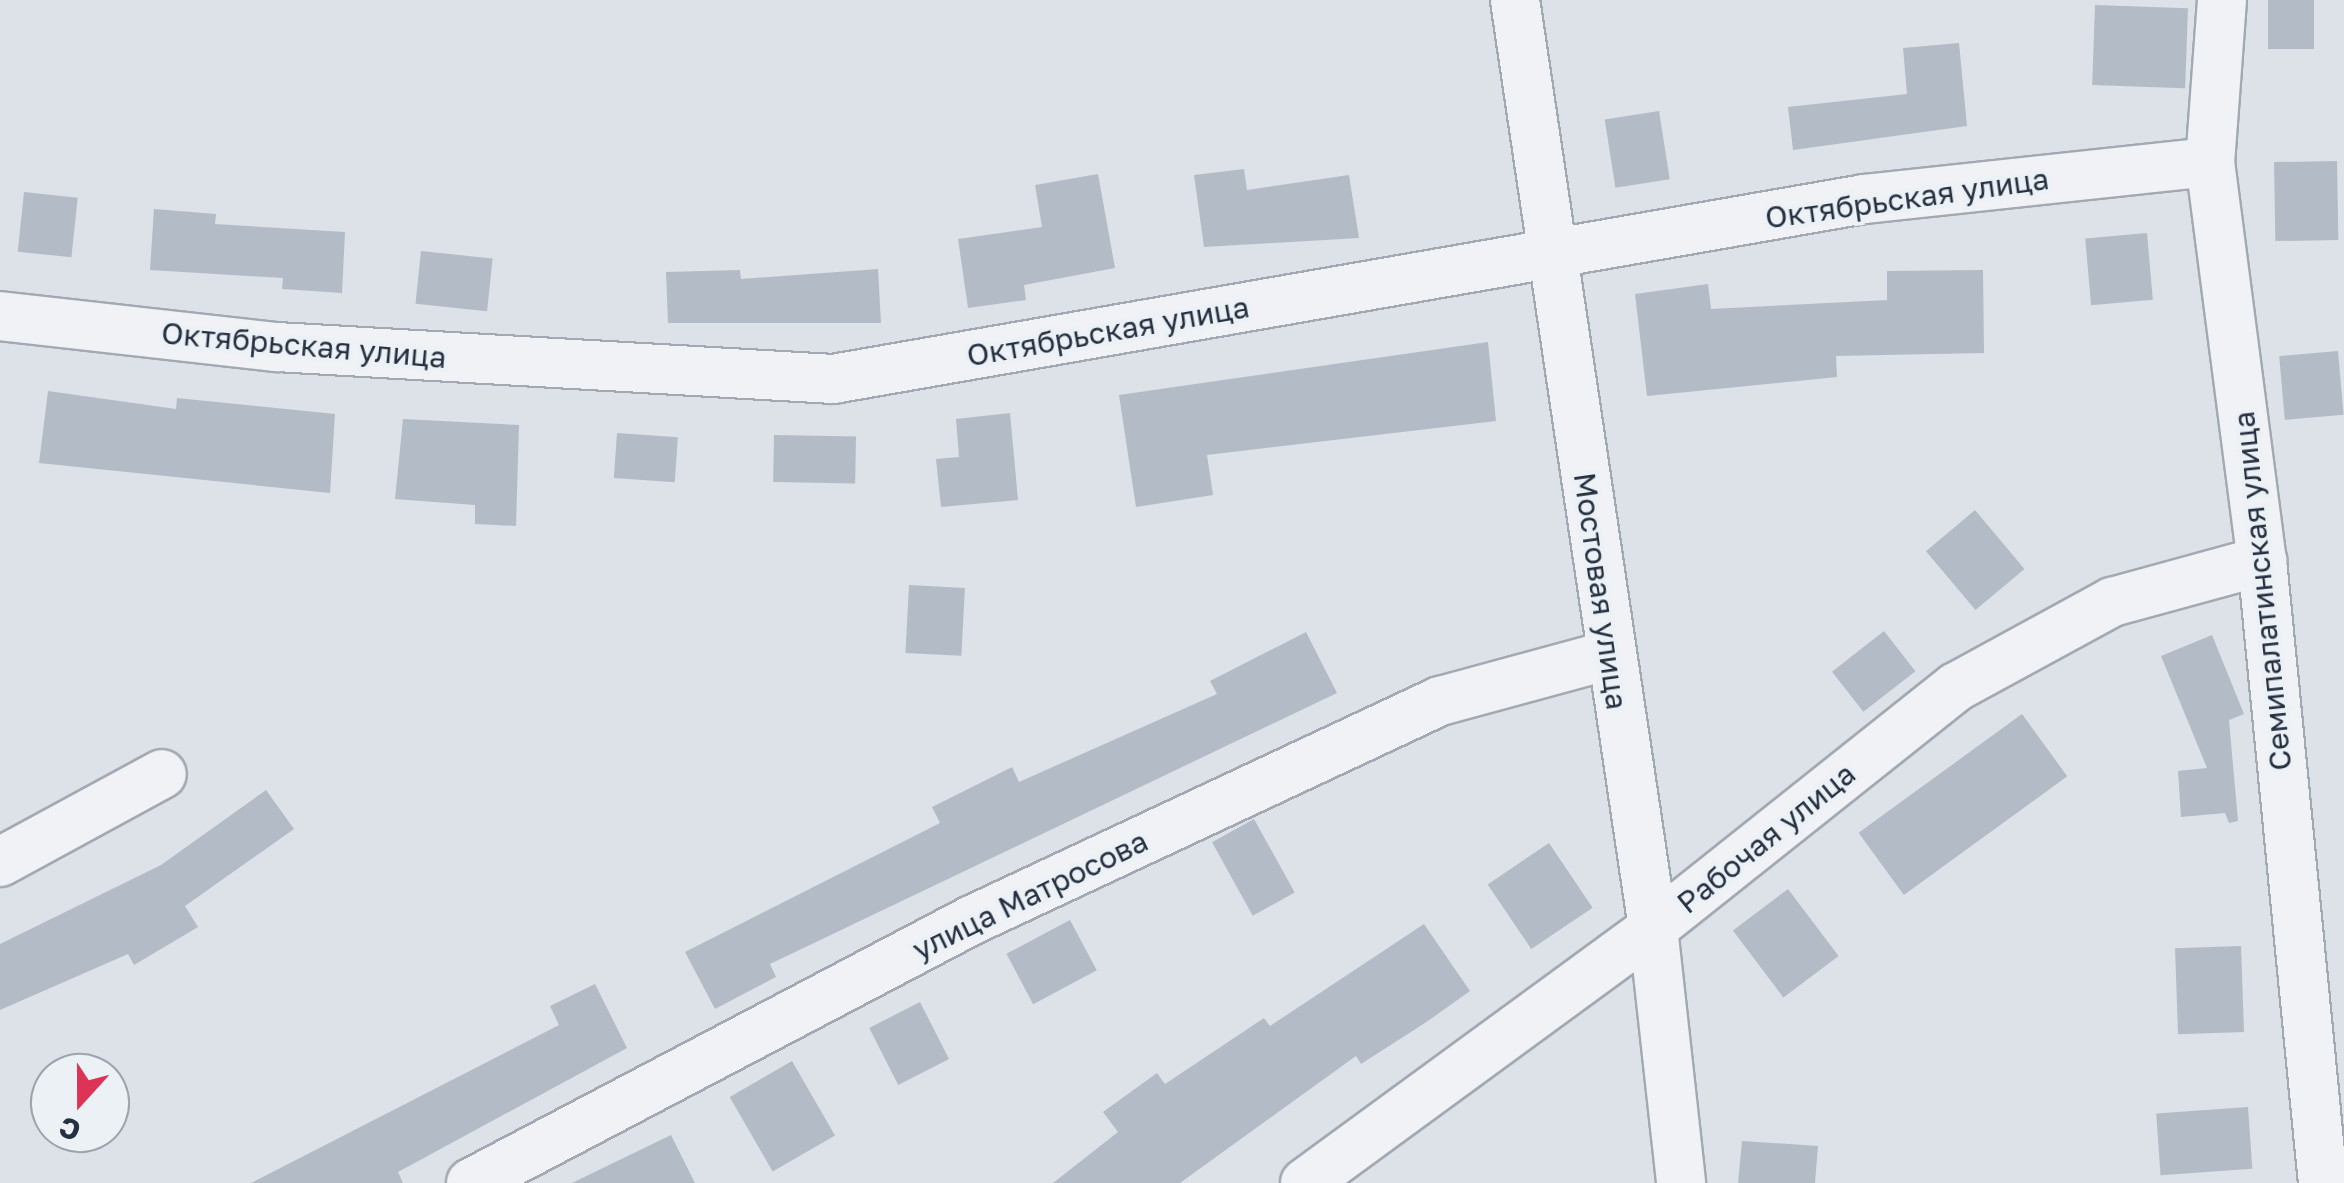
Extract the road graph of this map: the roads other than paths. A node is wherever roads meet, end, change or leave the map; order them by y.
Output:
1 (1516, 0) edge
2 (2222, 0) edge
3 (2210, 162) junction
4 (1554, 254) junction
5 (0, 316) edge
6 (2262, 560) junction
7 (1609, 655) junction
8 (162, 774) dead end
9 (0, 862) edge
10 (1653, 928) junction
11 (470, 1183) edge
12 (1305, 1183) edge
13 (1680, 1183) edge
14 (2323, 1183) edge

1 - 4 street, Мостовая улица
2 - 3 street, Семипалатинская улица
3 - 4 street, Октябрьская улица
3 - 6 street, Семипалатинская улица
4 - 5 street, Октябрьская улица
4 - 7 street, Мостовая улица
6 - 10 street, Рабочая улица
6 - 14 street, Семипалатинская улица
7 - 10 street, Мостовая улица
7 - 11 street, улица Матросова
8 - 9 street
10 - 12 street, Рабочая улица
10 - 13 street, Мостовая улица

